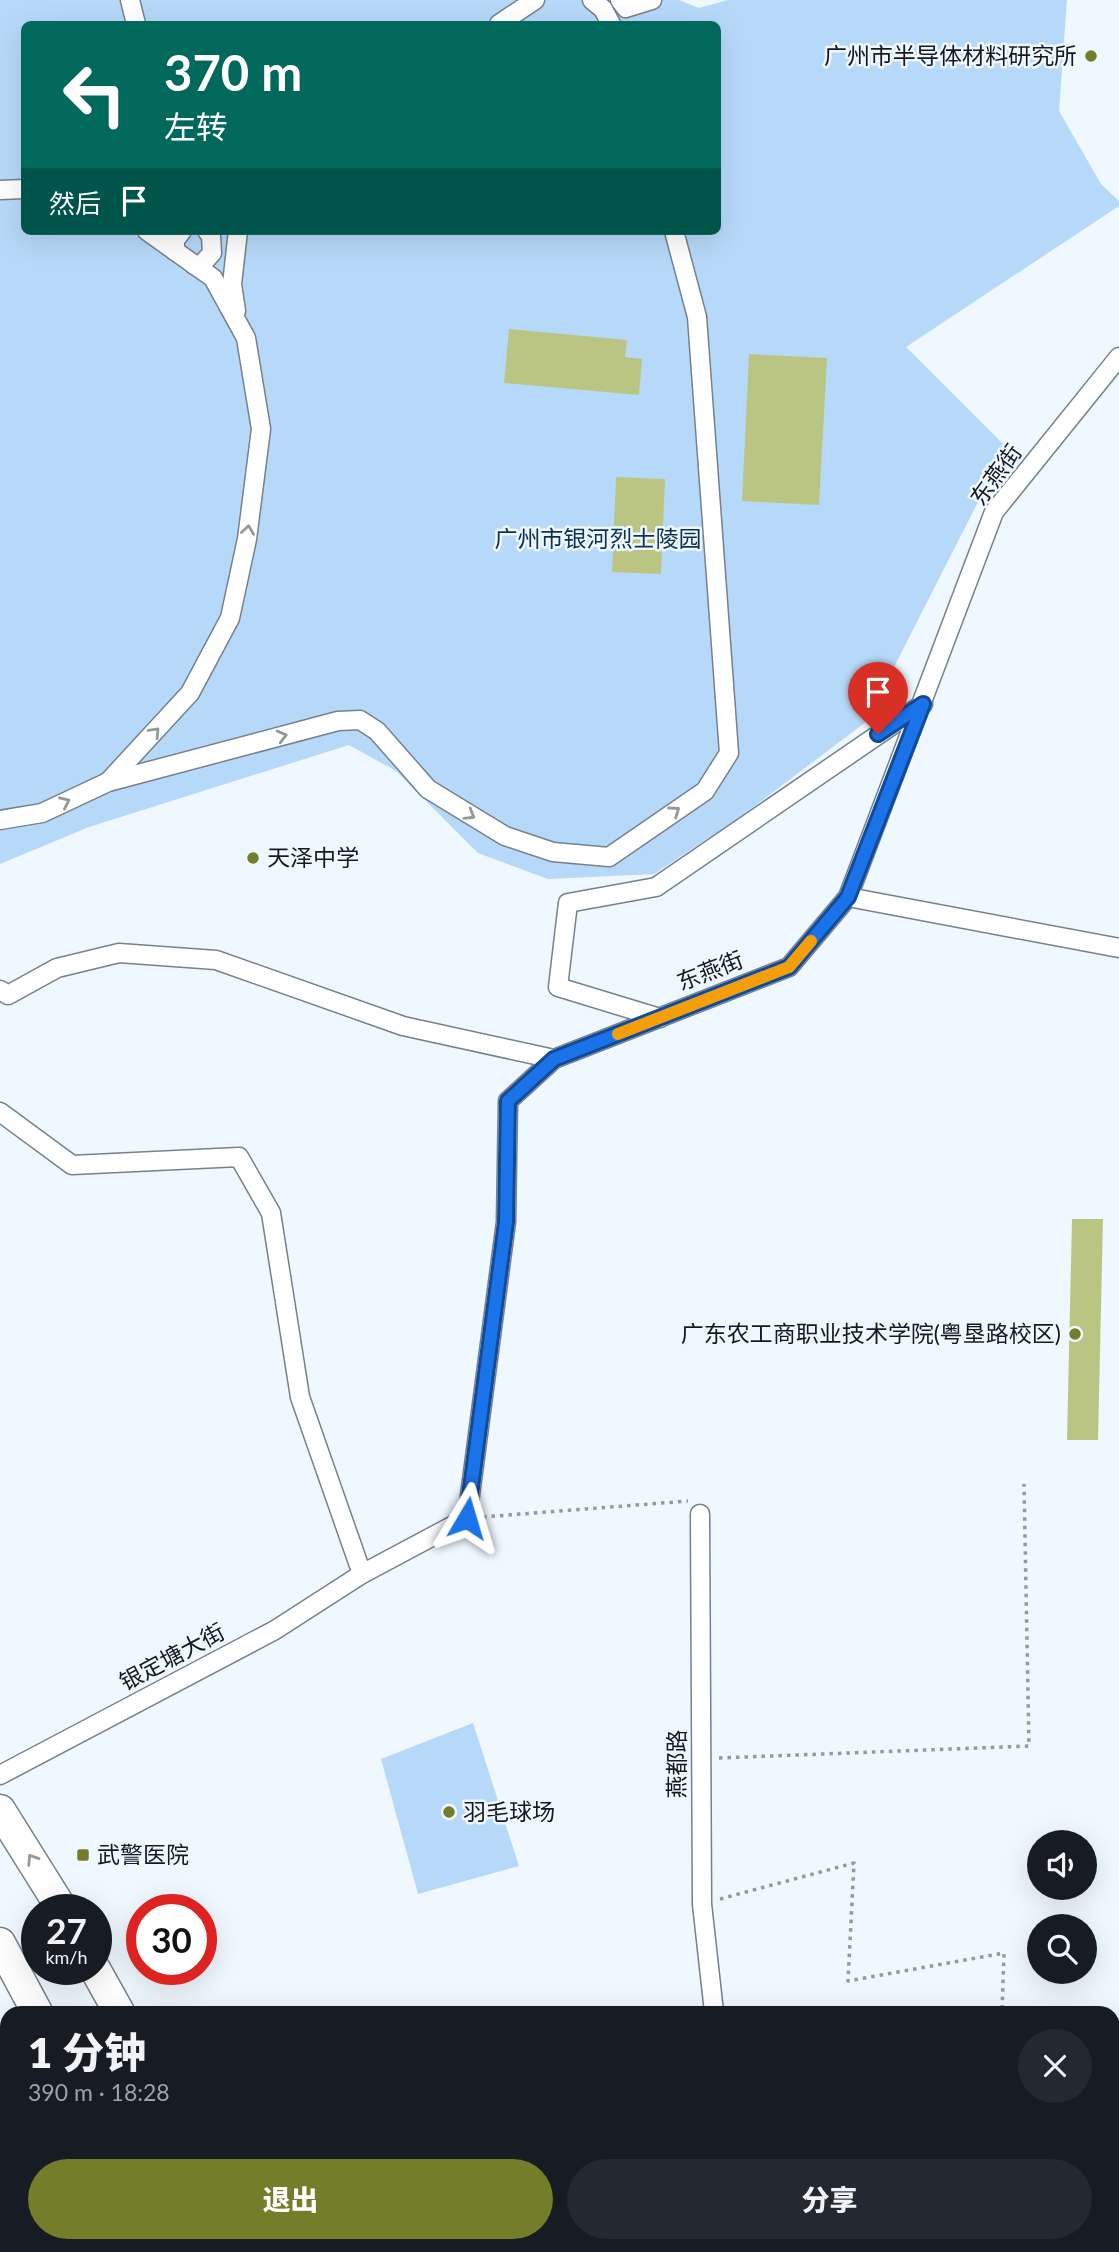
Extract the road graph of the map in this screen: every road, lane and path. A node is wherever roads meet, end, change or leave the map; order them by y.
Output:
1 (130, 0) edge
2 (535, 0) edge
3 (592, 0) edge
4 (620, 0) edge
5 (652, 0) edge
6 (135, 21) edge
7 (504, 21) edge
8 (609, 21) edge
9 (21, 189) edge
10 (0, 190) edge
11 (153, 235) edge
12 (179, 235) edge
13 (210, 235) edge
14 (238, 235) edge
15 (675, 235) edge
16 (175, 251) junction
17 (194, 265) junction
18 (238, 323) junction
19 (1119, 357) edge
20 (923, 704) junction
21 (108, 782) junction
22 (0, 820) edge
23 (848, 897) junction
24 (1119, 948) edge
25 (0, 990) edge
26 (660, 1017) junction
27 (554, 1059) junction
28 (0, 1112) edge
29 (1024, 1484) dead end
30 (694, 1508) joint
31 (467, 1518) junction
32 (362, 1573) junction
33 (701, 1759) junction
34 (0, 1775) edge
35 (0, 1810) edge
36 (53, 1894) edge
37 (702, 1904) junction
38 (0, 1943) edge
39 (104, 1985) edge
40 (34, 2006) edge
41 (116, 2006) edge
42 (713, 2006) edge
43 (1002, 2006) edge

1 - 6 street
2 - 7 street
3 - 8 street
4 - 5 street
9 - 10 street
11 - 16 street
12 - 16 street
13 - 17 street
14 - 18 street
21 -> 15 street
16 - 17 street
17 - 18 street
21 -> 18 street
19 - 20 street, 东燕街
20 - 23 street, 东燕街
20 - 26 street
22 -> 21 street
23 - 24 street
23 - 26 street, 东燕街
25 - 27 street
26 - 27 street, 东燕街
27 - 31 street, 东燕街
28 - 32 street
29 - 33 path
30 - 31 path
30 - 33 street, 燕都路
31 - 32 street
32 - 34 street, 银定塘大街
33 - 37 street, 燕都路
36 -> 35 highway
37 - 42 street, 燕都路
37 - 43 path
38 - 40 highway
39 - 41 highway

